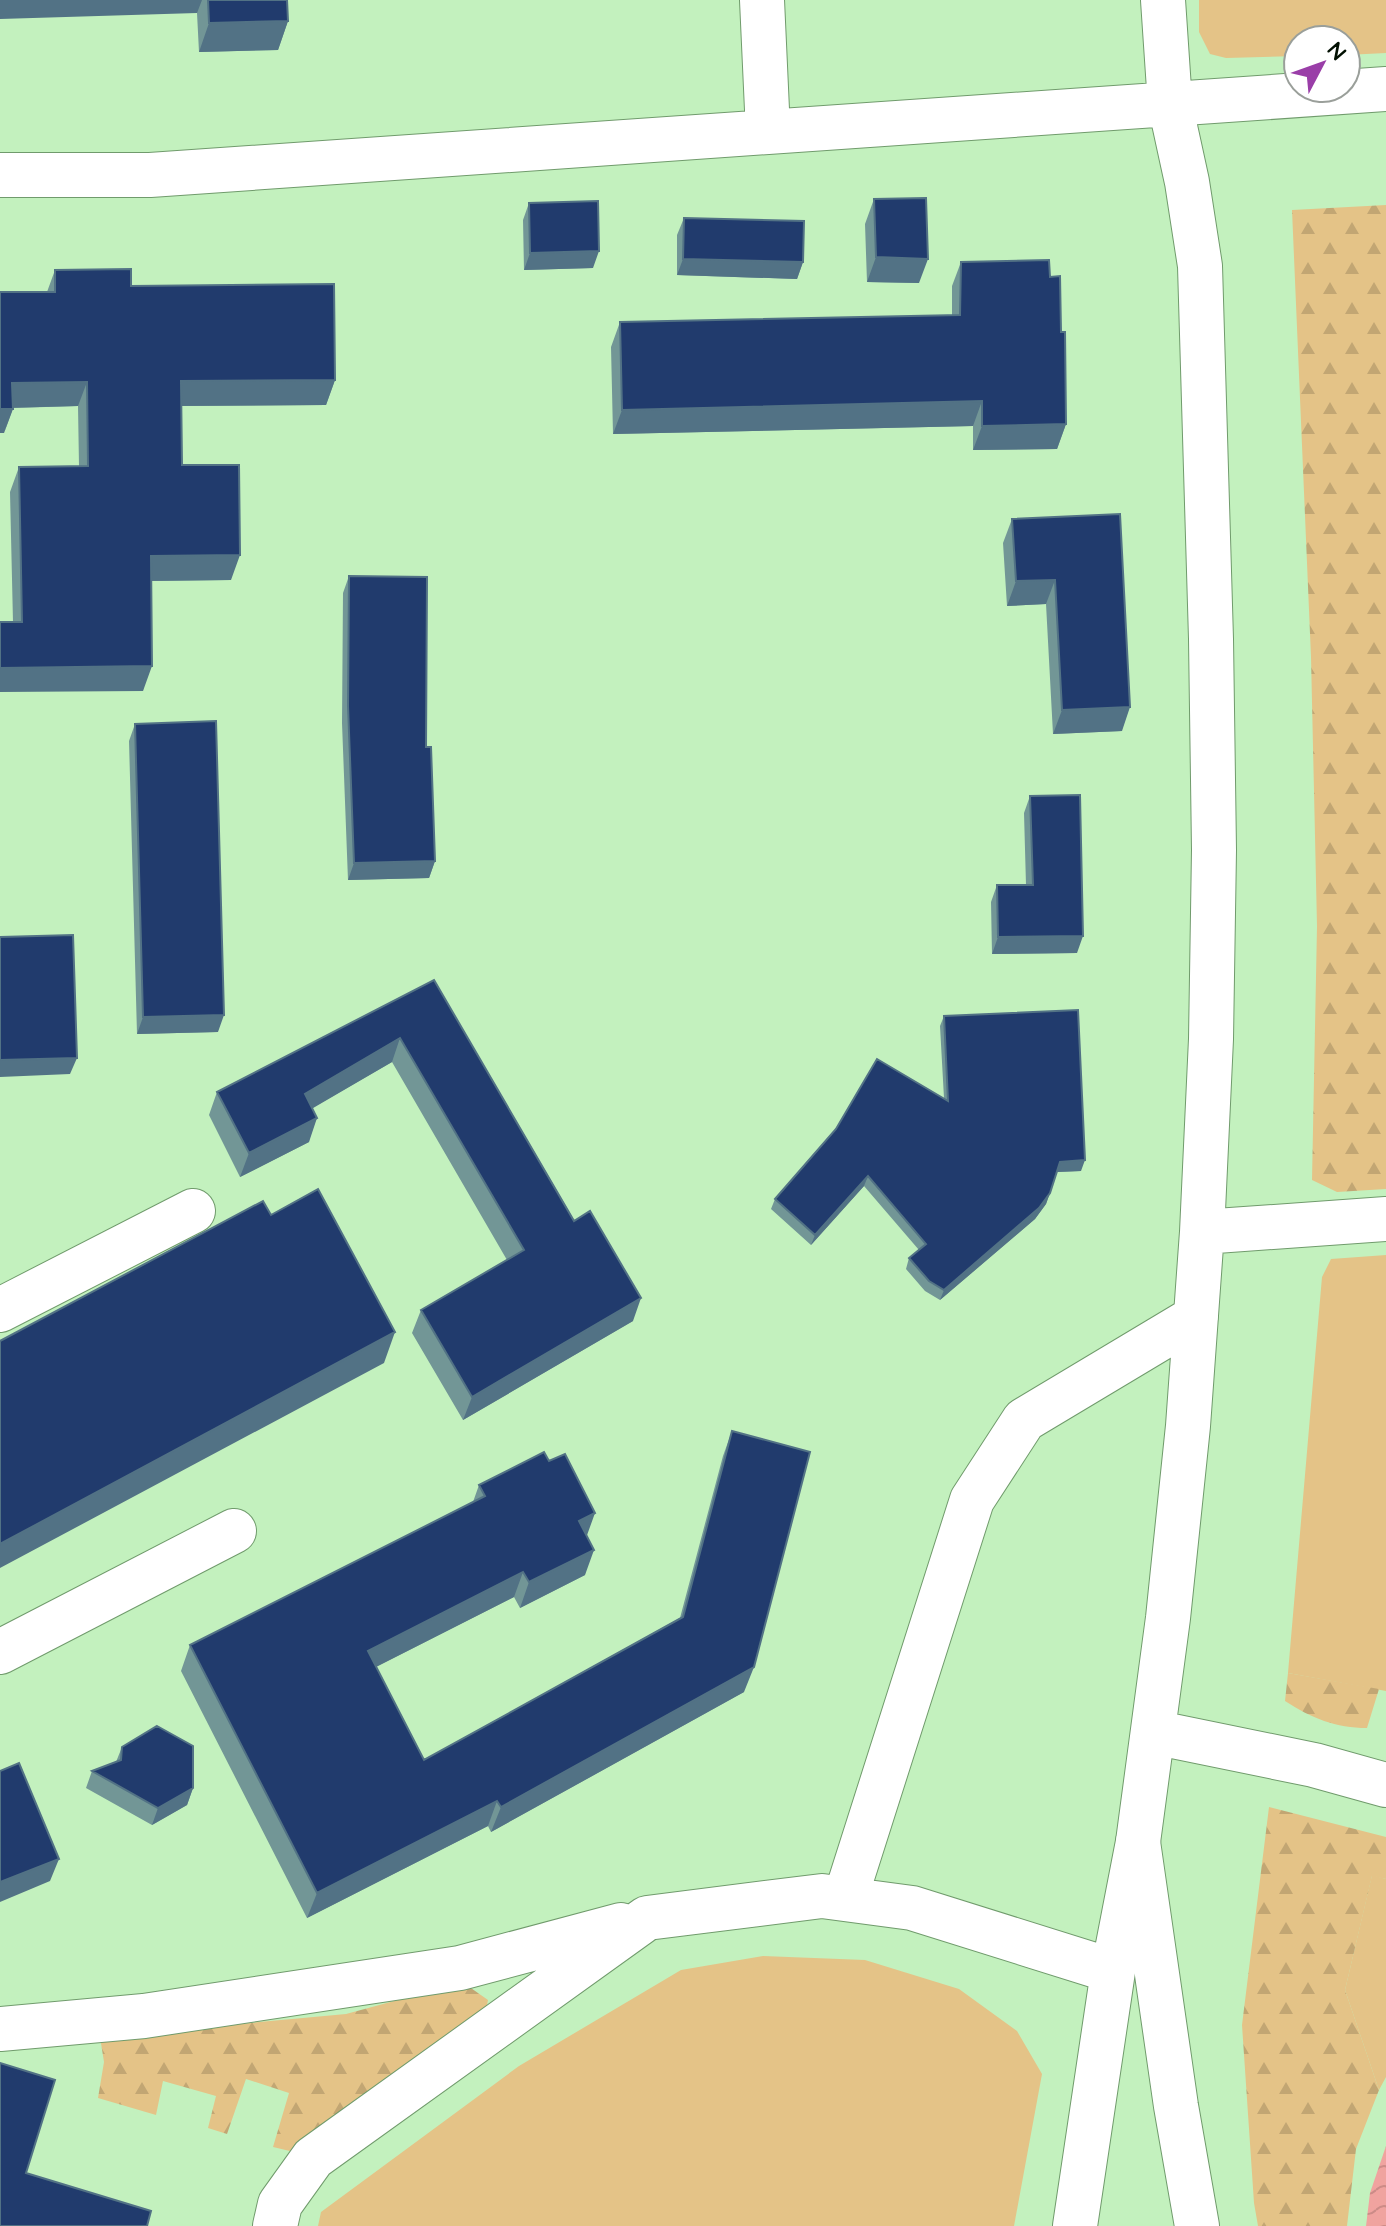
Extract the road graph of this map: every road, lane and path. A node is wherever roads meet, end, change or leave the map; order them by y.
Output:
1 (762, 0) edge
2 (1163, 0) edge
3 (1386, 89) edge
4 (1170, 104) junction
5 (768, 132) junction
6 (0, 175) edge
7 (193, 1211) dead end
8 (1386, 1219) edge
9 (1202, 1232) junction
10 (0, 1310) edge
11 (1196, 1317) junction
12 (234, 1531) dead end
13 (0, 1652) edge
14 (1153, 1732) junction
15 (1386, 1785) edge
16 (1138, 1842) junction
17 (845, 1899) junction
18 (647, 1918) junction
19 (1113, 1971) junction
20 (0, 2029) edge
21 (275, 2226) edge
22 (1075, 2226) edge
23 (1197, 2226) edge

1 - 5 main road
2 - 4 main road
3 - 4 main road
4 - 5 main road
4 - 9 main road
5 - 6 main road
7 - 10 main road
8 - 9 main road
9 - 11 main road
11 - 14 main road
11 - 17 main road
12 - 13 main road
14 - 15 main road
14 - 16 main road
16 - 19 main road
16 - 23 main road
17 - 18 main road
17 - 19 main road
18 - 20 main road
18 - 21 main road
19 - 22 main road

